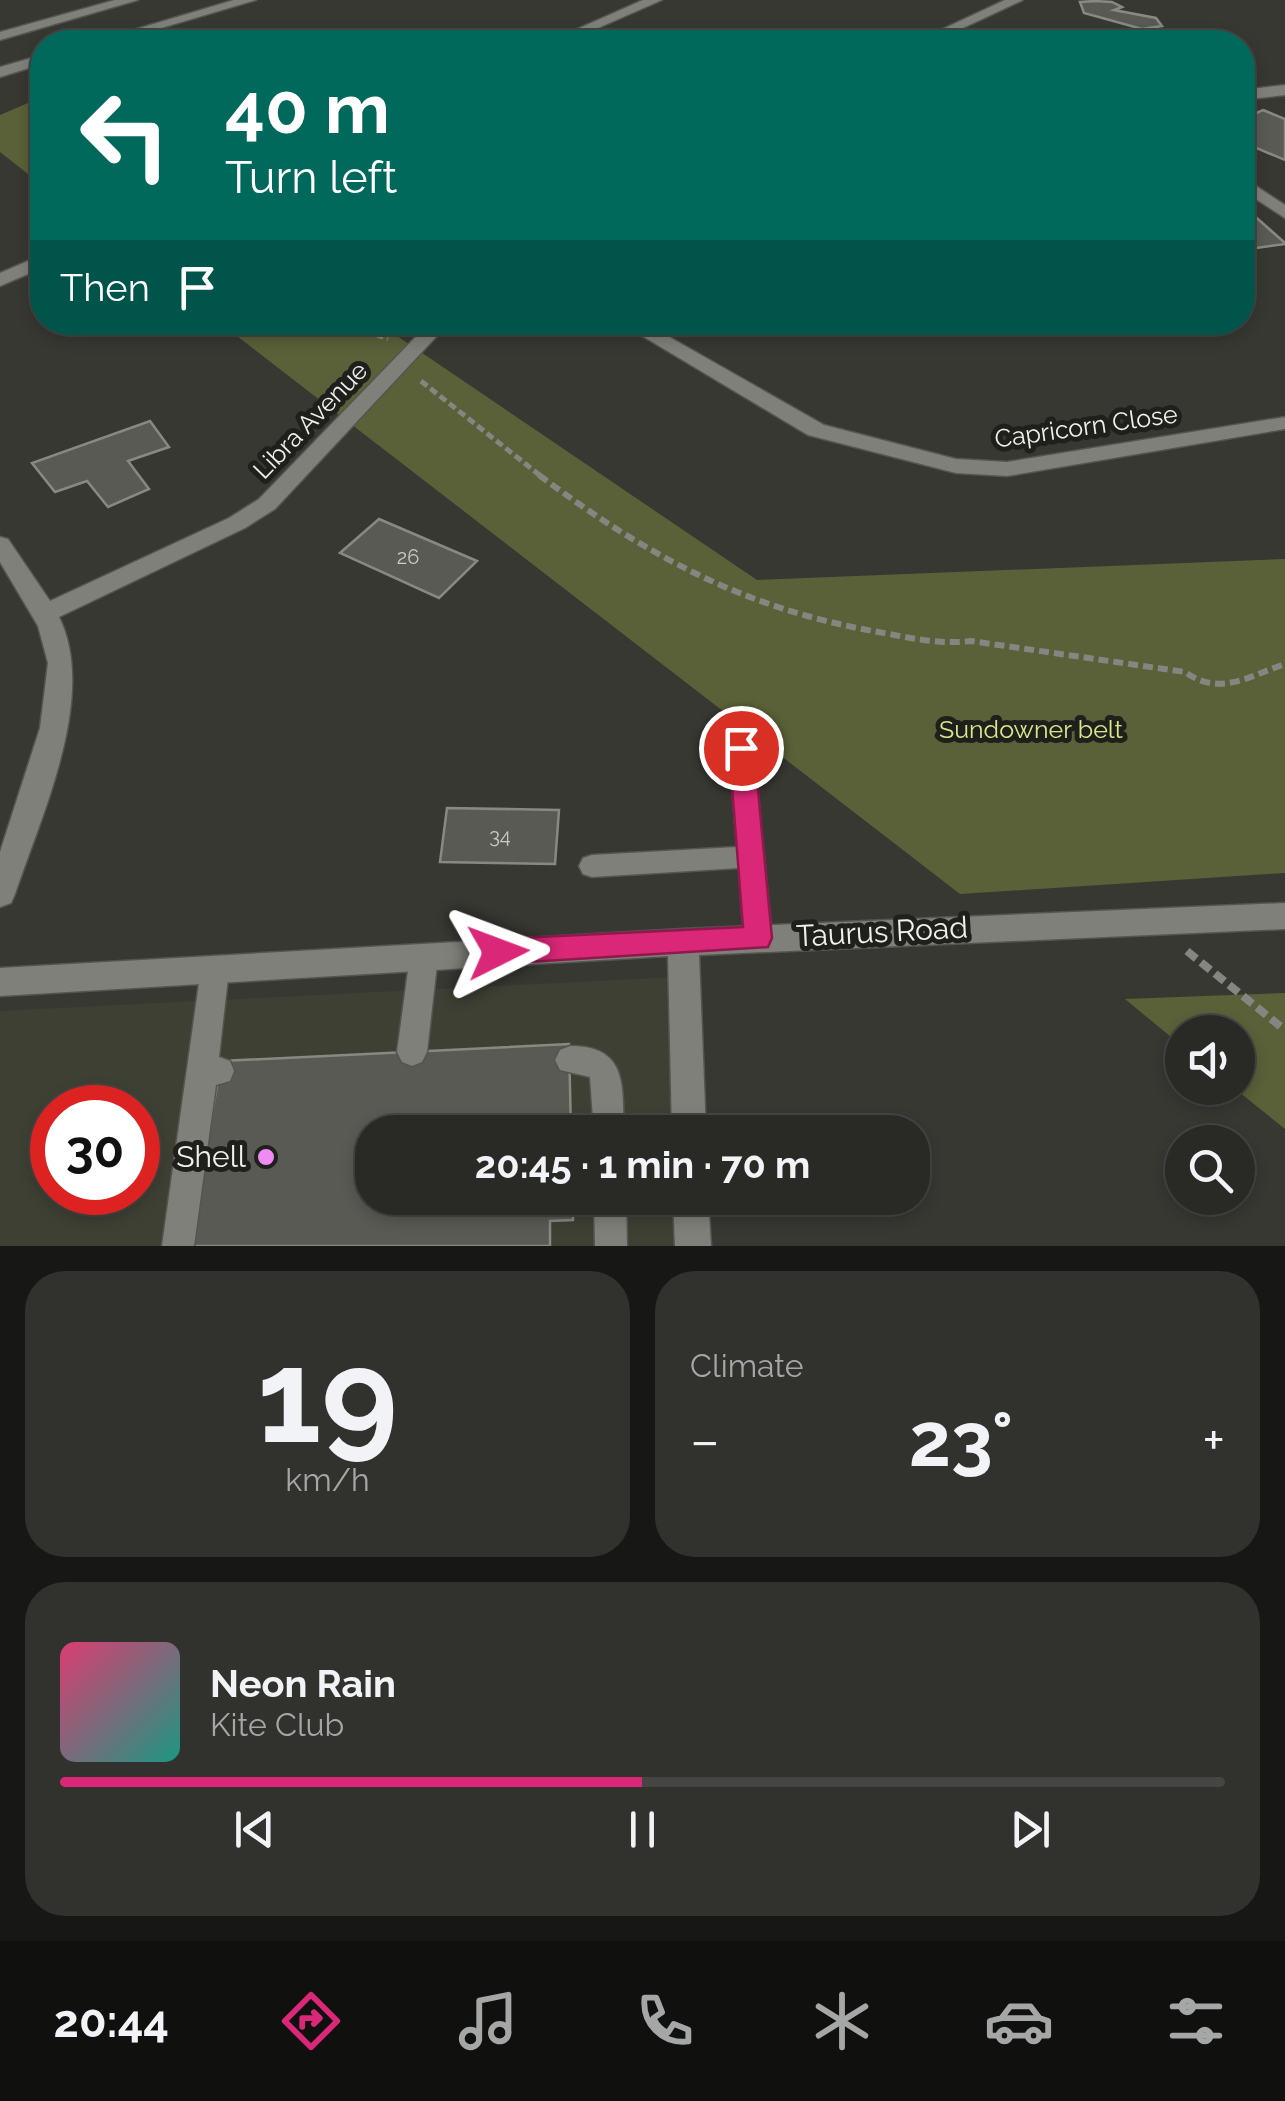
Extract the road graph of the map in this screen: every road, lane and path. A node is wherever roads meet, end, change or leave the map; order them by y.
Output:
1 (131, 0) edge
2 (248, 0) edge
3 (655, 0) edge
4 (1016, 0) edge
5 (142, 30) edge
6 (584, 30) edge
7 (949, 30) edge
8 (0, 36) edge
9 (30, 63) edge
10 (0, 72) edge
11 (1285, 90) edge
12 (1255, 93) edge
13 (1255, 191) edge
14 (1285, 213) edge
15 (30, 266) edge
16 (0, 280) edge
17 (377, 335) edge
18 (429, 335) edge
19 (651, 335) edge
20 (423, 341) junction
21 (400, 365) junction
22 (1285, 423) edge
23 (0, 545) edge
24 (42, 615) junction
25 (1285, 664) edge
26 (741, 748) dead end
27 (749, 857) junction
28 (592, 866) dead end
29 (0, 894) edge
30 (1285, 916) edge
31 (1148, 919) junction
32 (758, 938) junction
33 (683, 942) junction
34 (424, 956) junction
35 (215, 969) junction
36 (0, 982) edge
37 (1285, 1030) edge
38 (412, 1052) dead end
39 (570, 1060) dead end
40 (608, 1115) edge
41 (688, 1115) edge
42 (610, 1215) edge
43 (692, 1215) edge
44 (178, 1246) edge
45 (611, 1246) edge
46 (693, 1246) edge

1 - 8 street
2 - 5 street
3 - 6 street
4 - 7 street
9 - 10 street
11 - 12 street
13 - 14 street
15 - 16 street
17 - 20 path
18 - 20 street, Libra Avenue
19 - 22 street, Capricorn Close
20 - 21 street, Libra Avenue
21 - 24 street, Libra Avenue
21 - 25 path
23 - 24 street
24 - 29 street
26 - 27 lane
27 - 28 lane
27 - 32 lane
30 - 31 street, Taurus Road
31 - 32 street, Taurus Road
31 - 37 path
32 - 33 street, Taurus Road
33 - 34 street, Taurus Road
33 - 41 street
34 - 35 street, Taurus Road
34 - 38 lane
35 - 36 street, Taurus Road
35 - 44 lane
39 - 40 lane
42 - 45 lane
43 - 46 street

